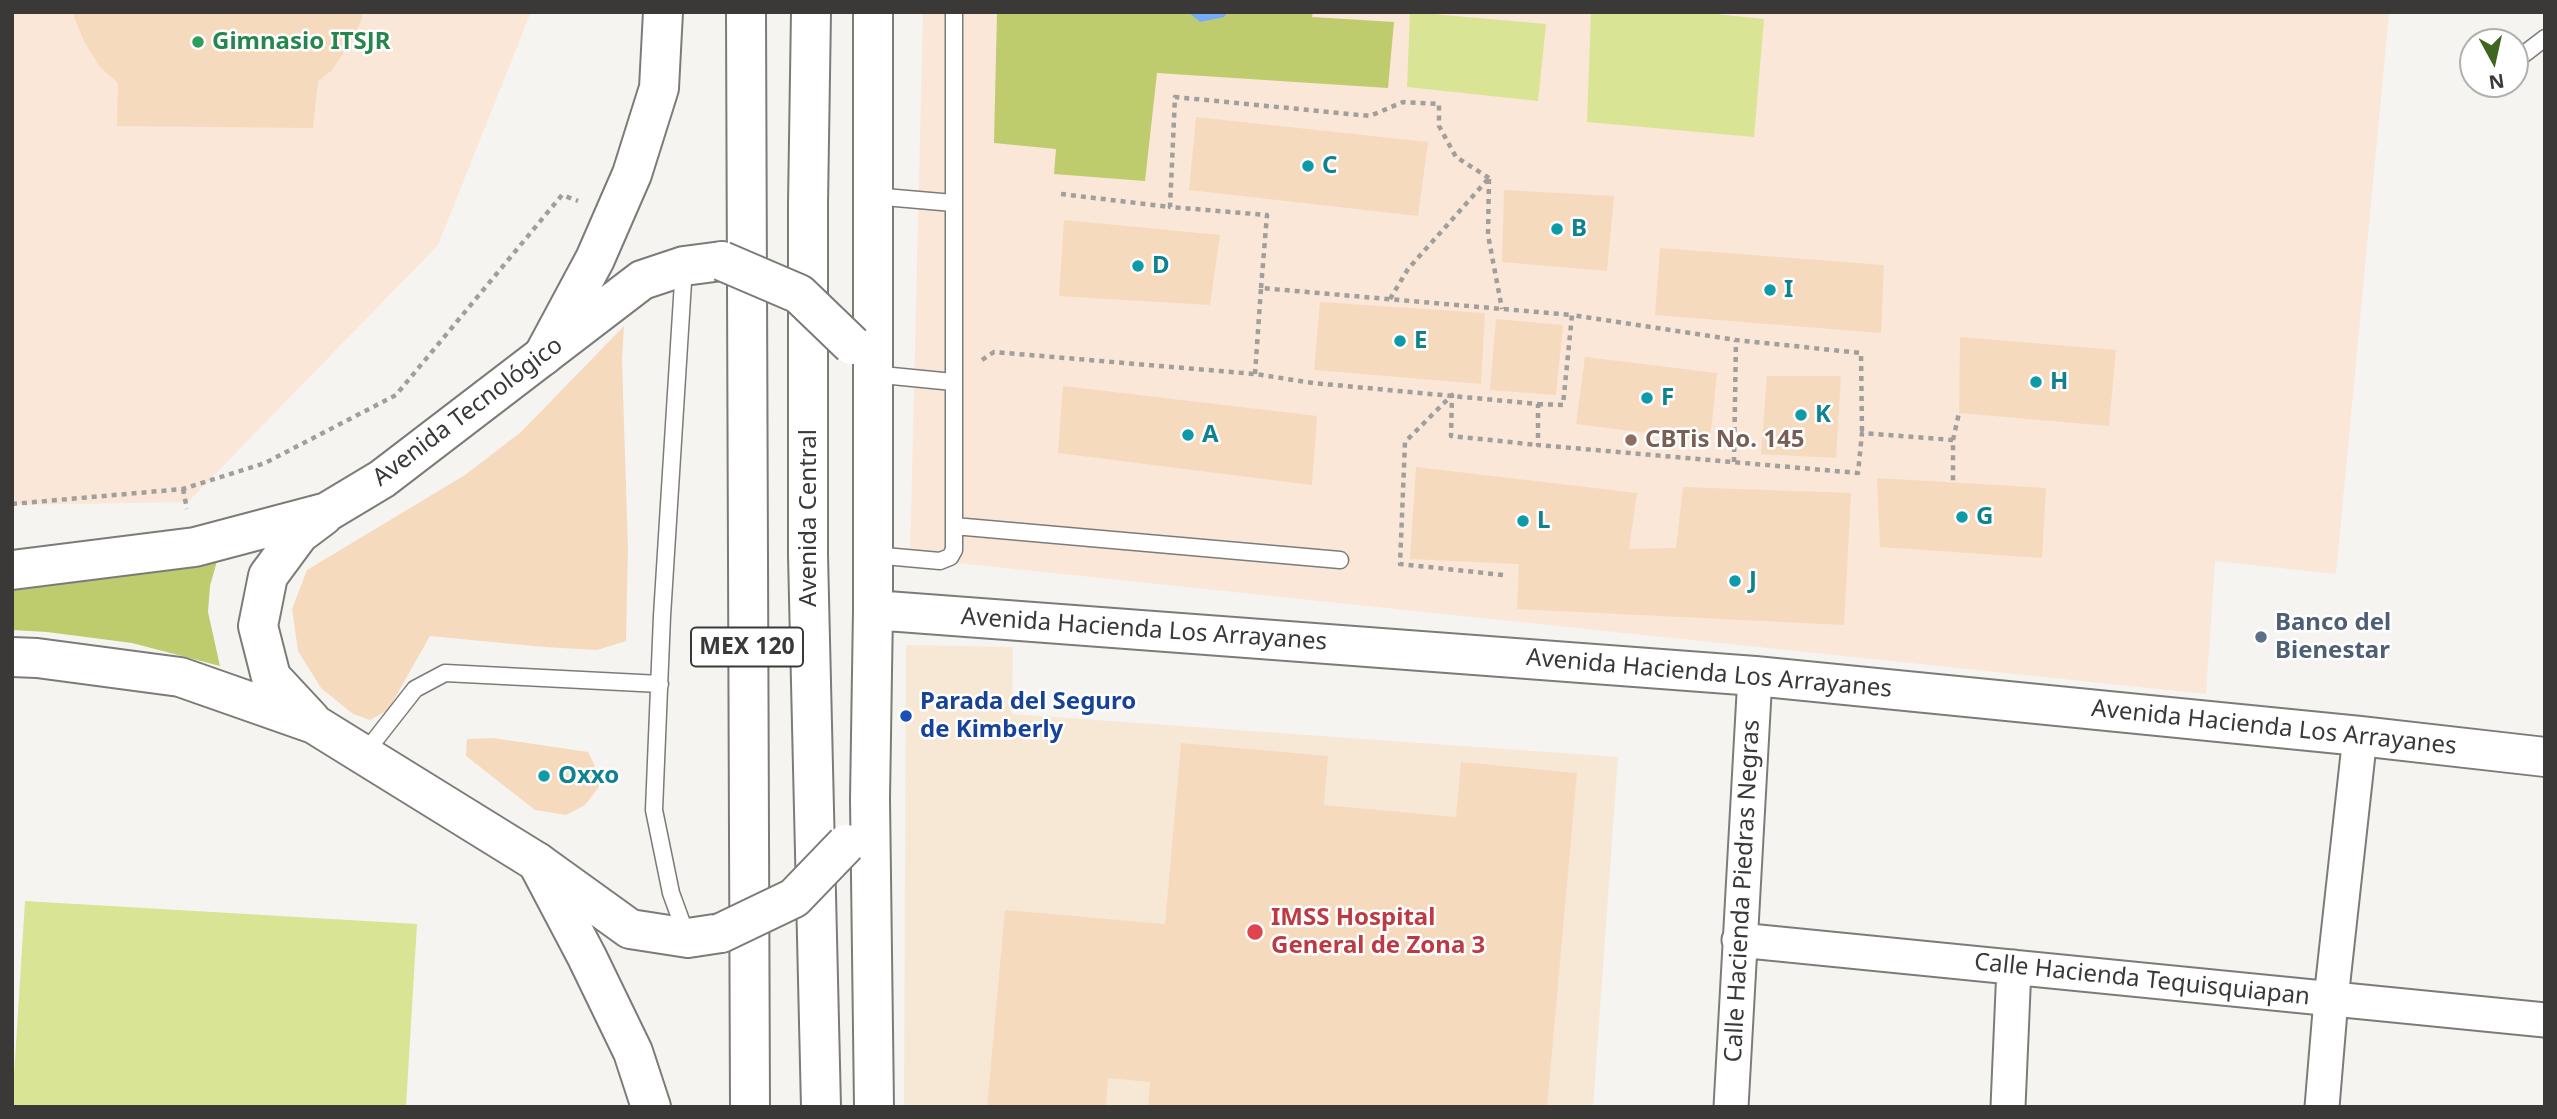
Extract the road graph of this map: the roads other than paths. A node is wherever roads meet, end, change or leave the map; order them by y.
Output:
1 (663, 12) edge
2 (746, 12) edge
3 (811, 12) edge
4 (873, 12) edge
5 (954, 12) edge
6 (2545, 38) edge
7 (2529, 50) edge
8 (873, 196) junction
9 (953, 203) junction
10 (684, 266) junction
11 (543, 356) junction
12 (862, 359) junction
13 (953, 382) junction
14 (327, 512) junction
15 (954, 526) junction
16 (873, 555) junction
17 (1340, 561) dead end
18 (12, 570) edge
19 (873, 610) junction
20 (12, 657) edge
21 (1755, 676) junction
22 (660, 684) junction
23 (314, 724) junction
24 (2360, 736) junction
25 (364, 754) junction
26 (2545, 757) edge
27 (870, 799) junction
28 (537, 862) junction
29 (704, 936) junction
30 (1739, 940) junction
31 (2014, 967) junction
32 (2331, 999) junction
33 (2545, 1020) edge
34 (651, 1107) edge
35 (750, 1107) edge
36 (821, 1107) edge
37 (874, 1107) edge
38 (1731, 1107) edge
39 (2008, 1107) edge
40 (2322, 1107) edge

1 - 11 street
2 - 35 street, MEX 120
3 - 36 street, Avenida Central / MEX 120
4 - 8 street
5 - 9 lane
6 - 7 lane
8 - 9 lane
8 - 12 street
9 - 13 lane
10 - 11 street, Avenida Tecnológico
10 - 12 street, Avenida Tecnológico, bridge
10 - 22 lane
11 - 14 street, Avenida Tecnológico
12 - 13 lane
12 - 16 street
13 - 15 lane
14 - 18 street, Avenida Tecnológico
14 - 23 street
15 - 16 lane
15 - 17 lane
16 - 19 street
19 - 21 street, Avenida Hacienda Los Arrayanes
19 - 27 street
20 - 23 street
21 - 24 street, Avenida Hacienda Los Arrayanes
21 - 30 street, Calle Hacienda Piedras Negras
22 - 25 lane
22 - 29 lane
23 - 25 street
24 - 26 street, Avenida Hacienda Los Arrayanes
24 - 32 street
25 - 28 street
27 - 29 street, bridge
27 - 37 street
28 - 29 street
28 - 34 street
30 - 31 street, Calle Hacienda Tequisquiapan
30 - 38 street, Calle Hacienda Piedras Negras
31 - 32 street, Calle Hacienda Tequisquiapan
31 - 39 street
32 - 33 street, Calle Hacienda Tequisquiapan
32 - 40 street

